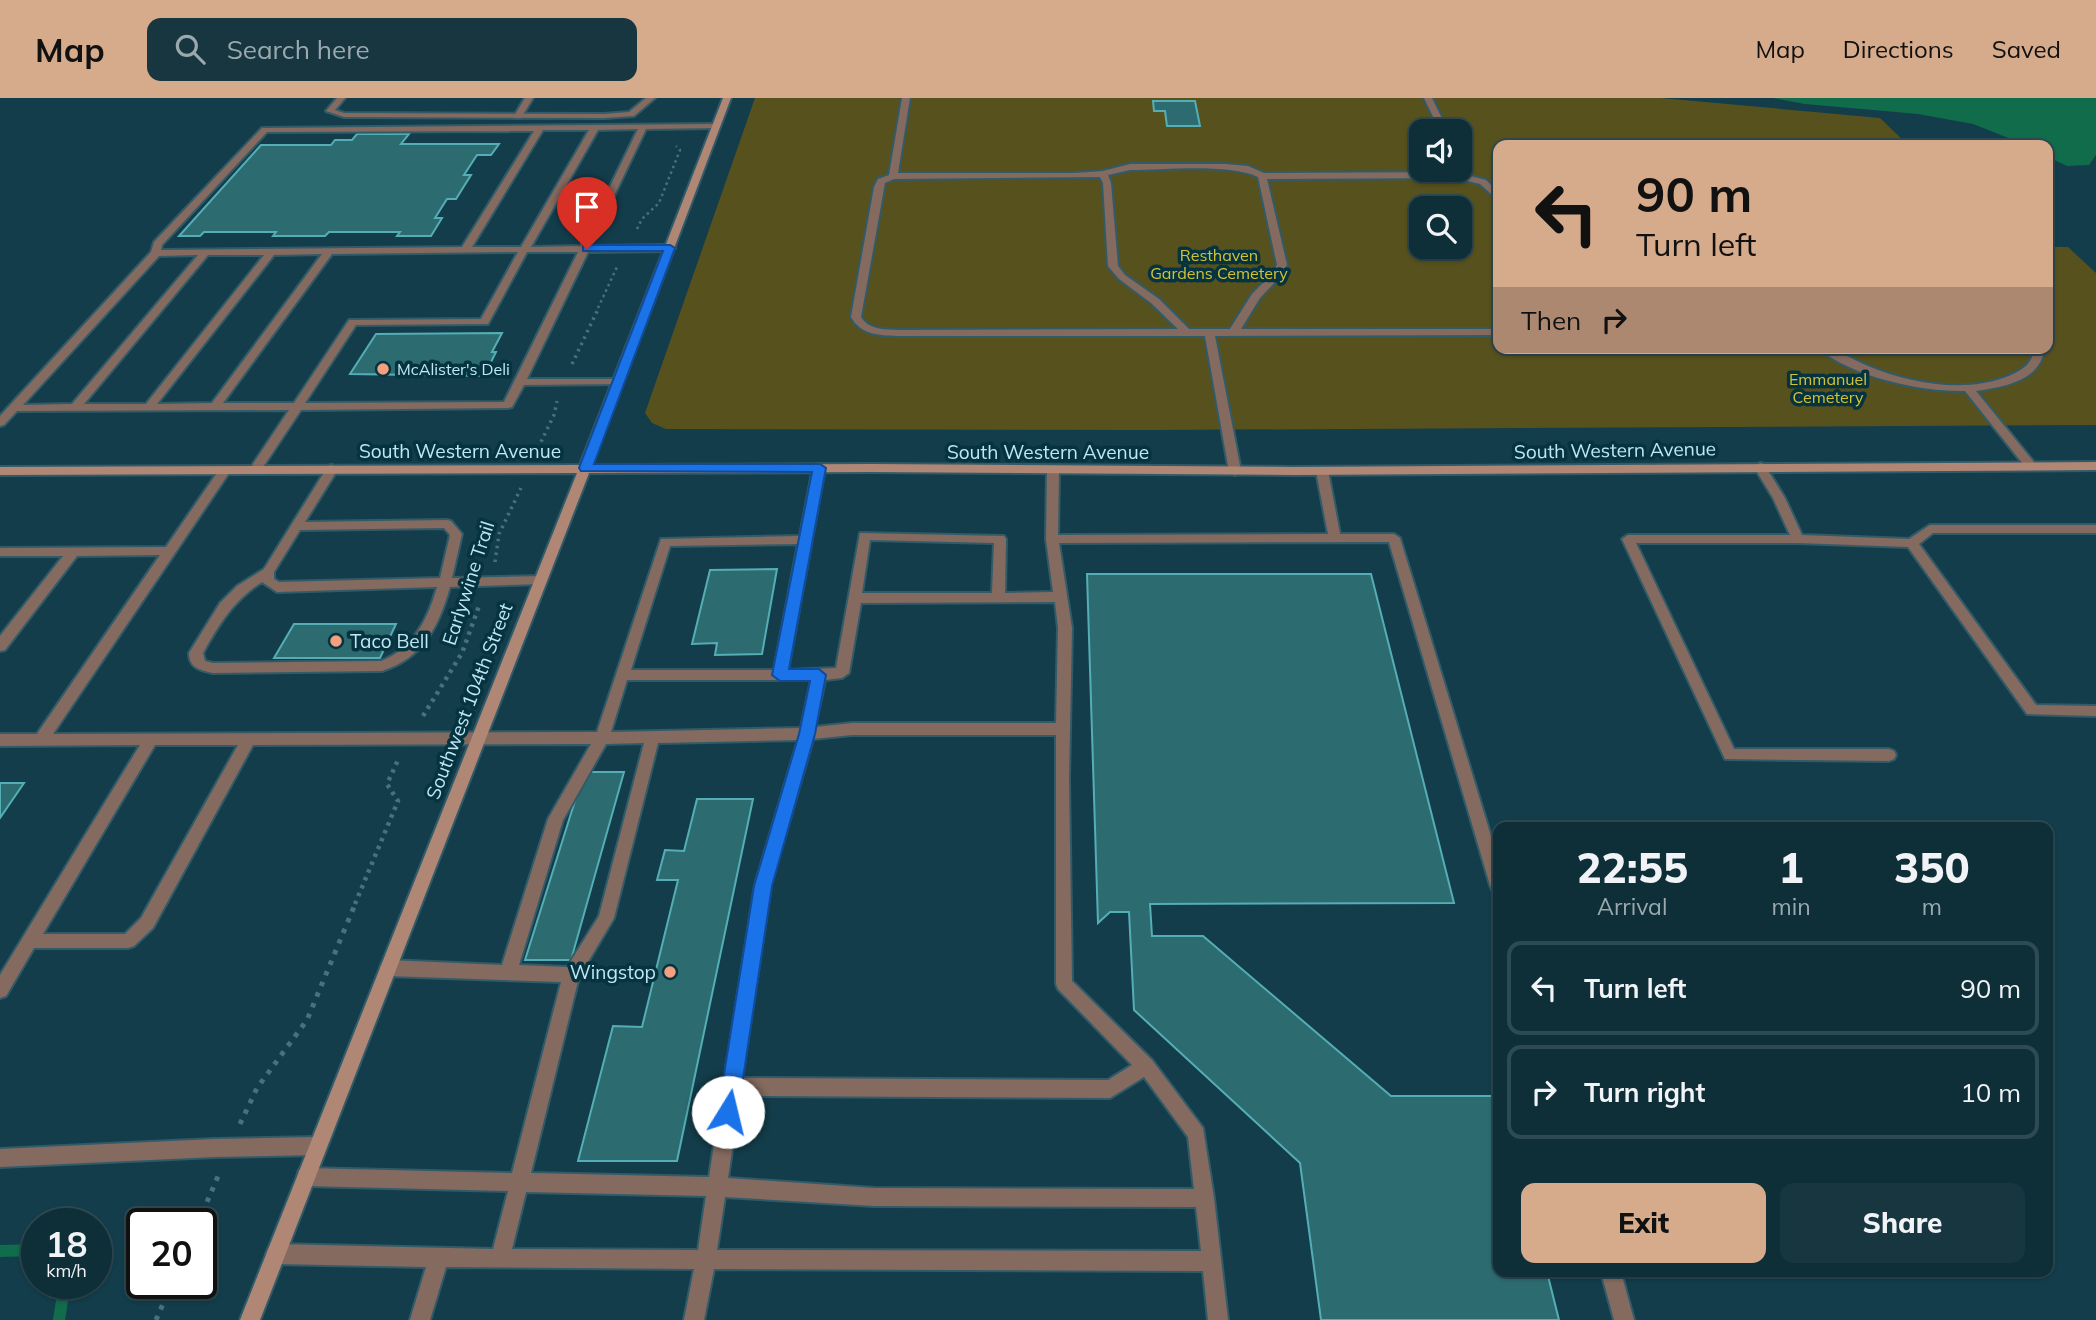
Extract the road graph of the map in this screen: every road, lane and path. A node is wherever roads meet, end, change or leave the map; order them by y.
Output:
1 (341, 98) edge
2 (529, 98) edge
3 (651, 98) edge
4 (727, 98) edge
5 (906, 98) edge
6 (1428, 98) edge
7 (518, 116) junction
8 (1438, 119) edge
9 (716, 126) junction
10 (595, 127) junction
11 (643, 127) junction
12 (674, 127) junction
13 (540, 128) junction
14 (1103, 174) junction
15 (893, 176) junction
16 (1262, 176) junction
17 (1409, 176) edge
18 (1472, 178) edge
19 (1493, 190) edge
20 (627, 248) junction
21 (670, 248) junction
22 (587, 249) junction
23 (465, 250) junction
24 (523, 250) junction
25 (271, 252) junction
26 (329, 252) junction
27 (156, 253) junction
28 (205, 253) junction
29 (1209, 332) junction
30 (1234, 332) junction
31 (1493, 332) edge
32 (1187, 333) junction
33 (1834, 354) edge
34 (2039, 354) edge
35 (520, 382) junction
36 (564, 382) junction
37 (618, 382) junction
38 (1968, 388) junction
39 (298, 406) junction
40 (149, 407) junction
41 (215, 407) junction
42 (13, 408) junction
43 (75, 408) junction
44 (0, 423) edge
45 (2031, 466) junction
46 (2096, 466) edge
47 (1760, 467) junction
48 (531, 468) junction
49 (585, 468) junction
50 (820, 468) junction
51 (332, 469) junction
52 (225, 470) junction
53 (254, 470) junction
54 (1053, 470) junction
55 (0, 471) edge
56 (1235, 471) junction
57 (1322, 471) junction
58 (297, 526) junction
59 (2096, 529) edge
60 (1335, 538) junction
61 (1052, 539) junction
62 (1798, 539) junction
63 (805, 540) junction
64 (1912, 543) junction
65 (170, 551) junction
66 (0, 552) edge
67 (73, 552) junction
68 (268, 572) junction
69 (541, 580) junction
70 (488, 582) junction
71 (447, 583) junction
72 (998, 597) junction
73 (1060, 597) junction
74 (855, 598) junction
75 (0, 646) edge
76 (623, 675) junction
77 (780, 675) junction
78 (819, 675) junction
79 (2096, 711) edge
80 (1063, 729) junction
81 (807, 734) junction
82 (480, 737) junction
83 (249, 738) junction
84 (411, 738) junction
85 (602, 738) junction
86 (652, 738) junction
87 (42, 739) junction
88 (151, 739) junction
89 (0, 740) edge
90 (1889, 755) dead end
91 (1493, 868) edge
92 (30, 941) junction
93 (388, 968) junction
94 (508, 972) junction
95 (571, 975) junction
96 (0, 990) edge
97 (1146, 1066) junction
98 (732, 1087) junction
99 (318, 1146) junction
100 (230, 1147) junction
101 (0, 1158) edge
102 (306, 1177) junction
103 (518, 1183) junction
104 (716, 1187) junction
105 (1205, 1198) junction
106 (204, 1208) edge
107 (276, 1254) junction
108 (439, 1258) junction
109 (500, 1259) junction
110 (706, 1260) junction
111 (1212, 1261) junction
112 (1612, 1277) edge
113 (165, 1299) edge
114 (156, 1320) edge
115 (250, 1320) edge
116 (420, 1320) edge
117 (694, 1320) edge
118 (1218, 1320) edge
119 (1624, 1320) edge

1 - 7 street
2 - 7 street
3 - 7 street
4 - 9 main road, Southwest 104th Street
5 - 15 street
6 - 8 street
9 - 12 street
9 - 21 main road, Southwest 104th Street
10 - 11 street
10 - 13 street
10 - 24 street
11 - 12 street
11 - 22 street
12 - 20 path, Earlywine Trail
13 - 23 street
13 - 27 street
14 - 15 street
14 - 16 street
14 - 32 street
15 - 32 street
16 - 17 street
16 - 30 street
18 - 19 street
20 - 21 street
20 - 22 street
20 - 36 path, Earlywine Trail
21 - 37 main road, Southwest 104th Street
22 - 24 street
22 - 35 street
23 - 24 street
23 - 26 street
24 - 39 street
25 - 26 street
25 - 28 street
25 - 40 street
26 - 41 street
27 - 28 street
27 - 42 street
28 - 43 street
29 - 30 street
29 - 32 street
29 - 56 street
30 - 31 street
33 - 38 street
34 - 38 street
35 - 36 street
35 - 39 street
36 - 37 street
36 - 48 path, Earlywine Trail
37 - 49 main road, Southwest 104th Street
38 - 45 street
39 - 41 street
39 - 53 street
40 - 41 street
40 - 43 street
42 - 43 street
42 - 44 street
45 - 46 main road, South Western Avenue
45 - 47 main road, South Western Avenue
47 - 57 main road, South Western Avenue
47 - 62 street
48 - 49 main road, South Western Avenue
48 - 51 main road, South Western Avenue
48 - 70 path, Earlywine Trail
49 - 50 main road, South Western Avenue
49 - 69 main road, Southwest 104th Street
50 - 54 main road, South Western Avenue
50 - 63 street
51 - 53 main road, South Western Avenue
51 - 58 street
52 - 53 main road, South Western Avenue
52 - 55 main road, South Western Avenue
52 - 65 street
54 - 56 main road, South Western Avenue
54 - 61 street
56 - 57 main road, South Western Avenue
57 - 60 street
58 - 68 street
58 - 71 street
59 - 64 street
60 - 61 street
60 - 91 street
61 - 73 street
62 - 64 street
62 - 90 street
63 - 76 street
63 - 77 street
64 - 79 street
65 - 67 street
65 - 87 street
66 - 67 street
67 - 75 street
68 - 71 street
68 - 71 street
69 - 70 street
69 - 82 main road, Southwest 104th Street
70 - 71 street
70 - 84 path, Earlywine Trail
72 - 73 street
72 - 74 street
72 - 74 street
73 - 80 street
74 - 78 street
76 - 77 street
76 - 85 street
77 - 78 street
78 - 81 street
80 - 81 street
80 - 97 street
81 - 86 street
81 - 98 street
82 - 84 street
82 - 85 street
82 - 93 main road, Southwest 104th Street
83 - 84 street
83 - 88 street
83 - 92 street
84 - 100 path, Earlywine Trail
85 - 86 street
85 - 94 street
86 - 95 street
87 - 88 street
87 - 89 street
88 - 92 street
92 - 96 street
93 - 94 street
93 - 99 main road, Southwest 104th Street
94 - 95 street
95 - 103 street
97 - 98 street
97 - 105 street
98 - 104 street
99 - 100 street
99 - 102 main road, Southwest 104th Street
100 - 101 street
100 - 106 path, Earlywine Trail
102 - 103 street
102 - 107 main road, Southwest 104th Street
103 - 104 street
103 - 109 street
104 - 105 street
104 - 110 street
105 - 111 street
107 - 108 street
107 - 115 main road, Southwest 104th Street
108 - 109 street
108 - 116 street
109 - 110 street
110 - 111 street
110 - 117 street
111 - 118 street
112 - 119 street
113 - 114 path

